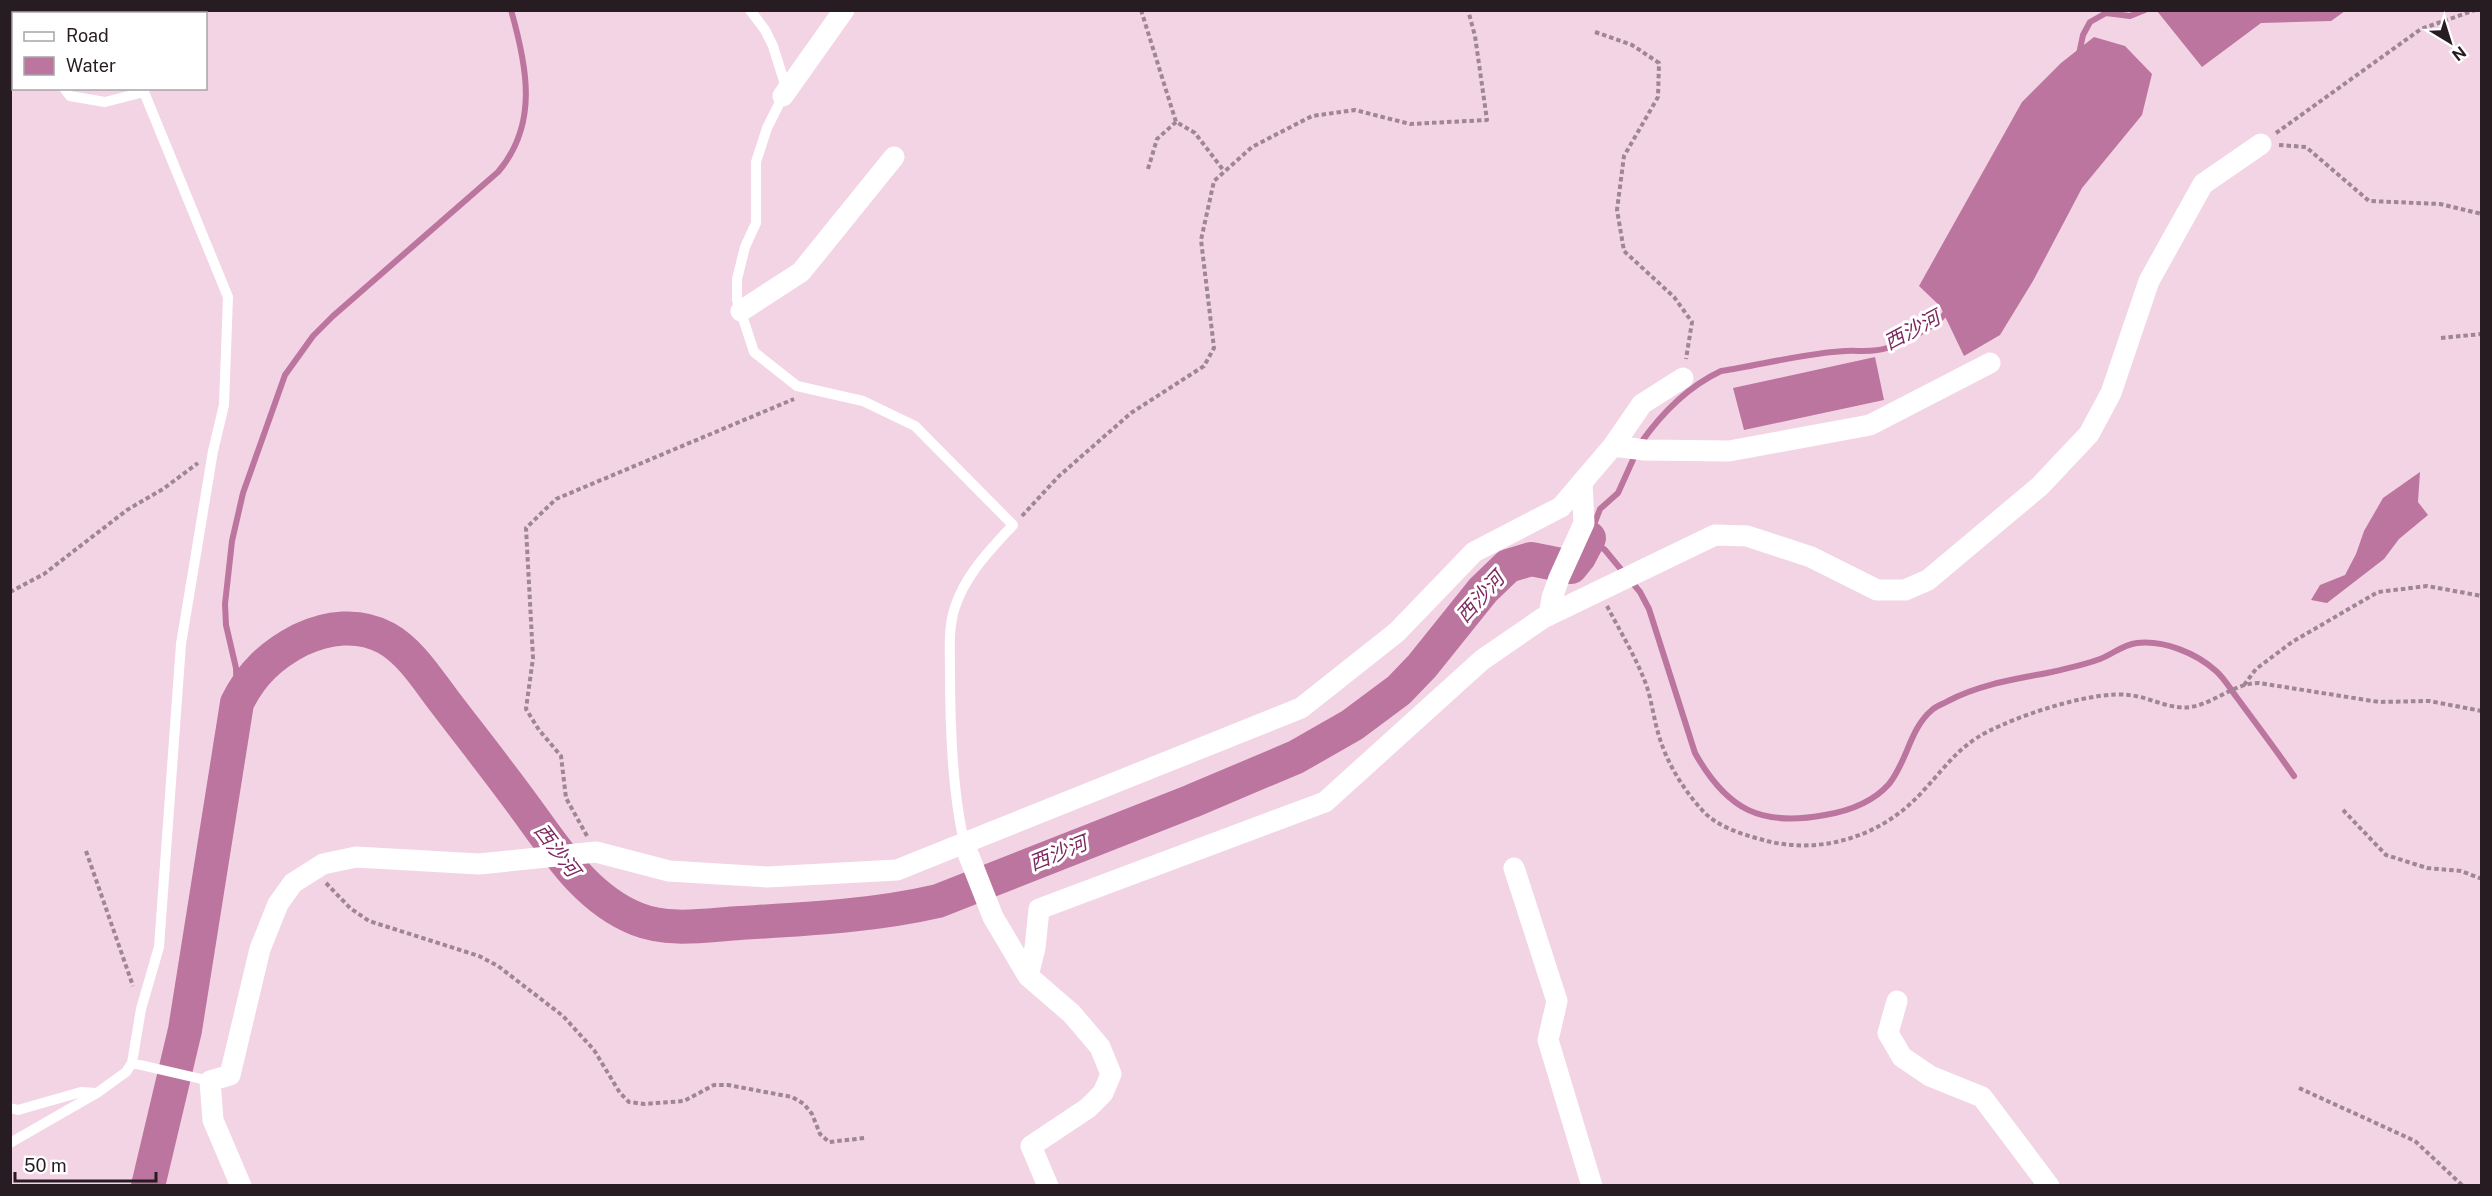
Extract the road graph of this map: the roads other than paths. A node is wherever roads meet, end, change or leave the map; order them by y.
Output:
1 (750, 10) edge
2 (844, 10) edge
3 (66, 90) edge
4 (144, 90) edge
5 (783, 96) junction
6 (2261, 144) road end
7 (894, 157) dead end
8 (741, 311) junction
9 (1990, 363) dead end
10 (1683, 378) road end
11 (1613, 446) junction
12 (1582, 482) junction
13 (1549, 615) junction
14 (967, 850) junction
15 (1514, 868) dead end
16 (1028, 976) junction
17 (1897, 1000) dead end
18 (136, 1064) junction
19 (210, 1081) junction
20 (97, 1093) junction
21 (10, 1108) edge
22 (10, 1143) edge
23 (241, 1185) edge
24 (1048, 1185) edge
25 (1592, 1185) edge
26 (2049, 1185) edge

1 - 5 lane
2 - 5 street
3 - 4 lane
4 - 18 lane
5 - 8 lane
6 - 13 street
7 - 8 street
8 - 14 lane
9 - 11 street
10 - 11 street
11 - 12 street
12 - 13 street
12 - 14 street
13 - 16 street
14 - 16 street
14 - 19 street
15 - 25 street
16 - 24 street
17 - 26 street
18 - 19 lane
18 - 20 lane
19 - 23 street
20 - 21 lane
20 - 22 lane

